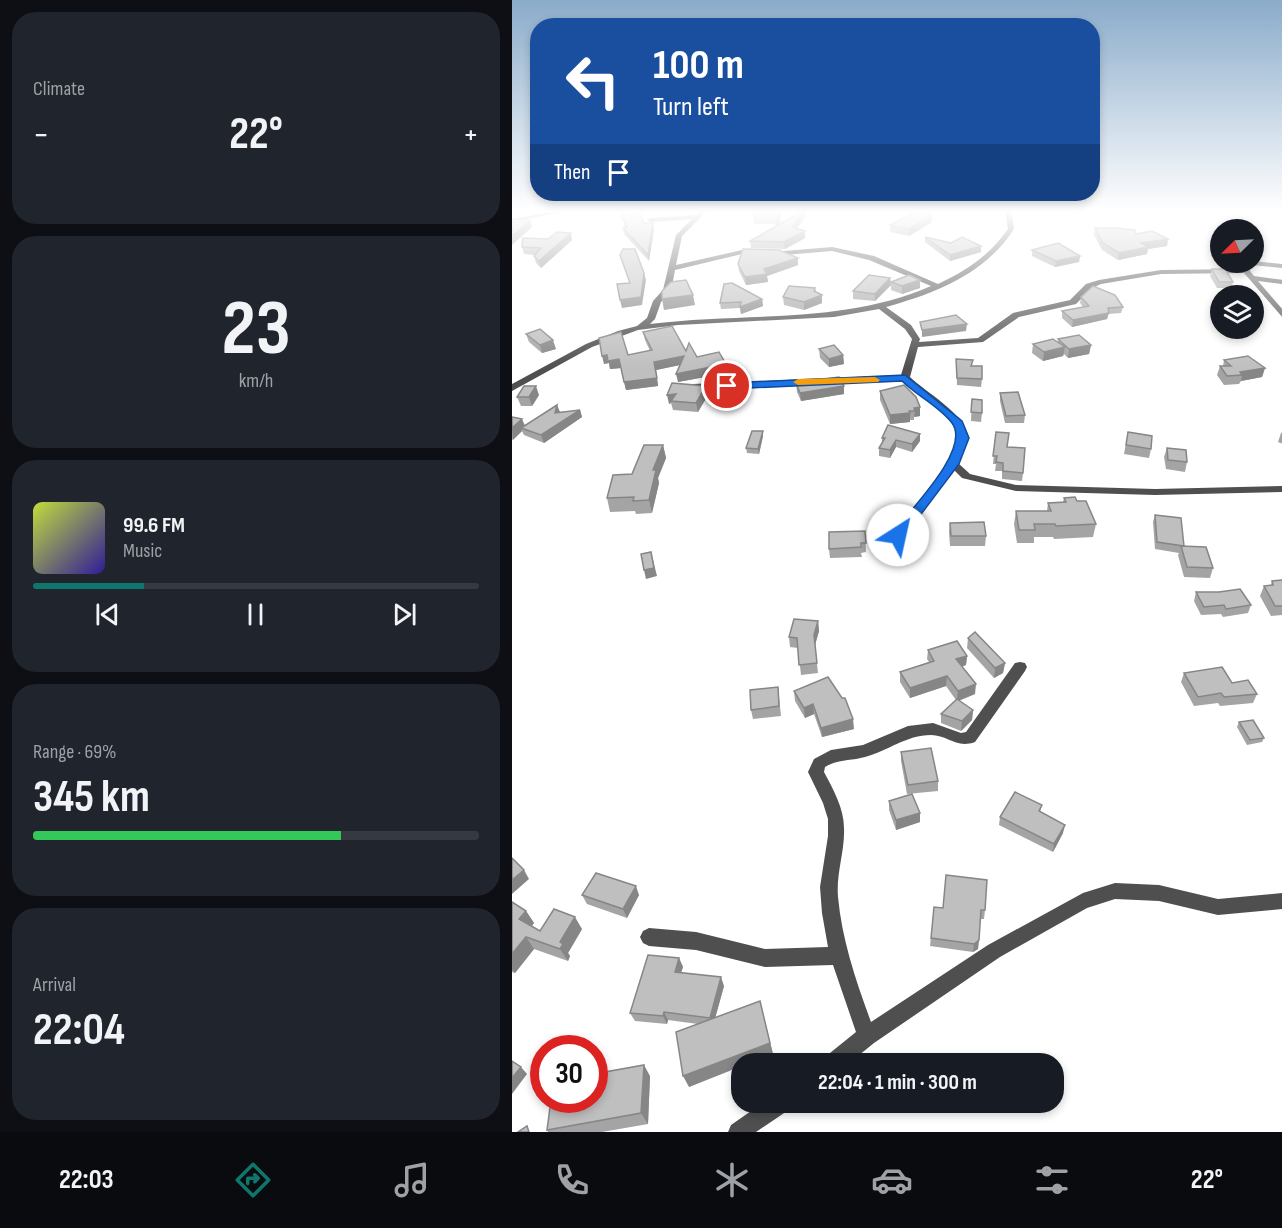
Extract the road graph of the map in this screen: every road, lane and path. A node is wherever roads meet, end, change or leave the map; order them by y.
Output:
1 (675, 264) edge
2 (692, 264) edge
3 (885, 264) edge
4 (979, 264) edge
5 (1264, 266) edge
6 (1283, 266) edge
7 (674, 268) junction
8 (1210, 269) edge
9 (1250, 273) edge
10 (1252, 278) junction
11 (1283, 282) edge
12 (939, 287) junction
13 (882, 308) junction
14 (1283, 316) edge
15 (638, 328) junction
16 (916, 345) junction
17 (905, 378) junction
18 (692, 387) edge
19 (512, 388) edge
20 (953, 464) junction
21 (1283, 489) edge
22 (898, 535) dead end
23 (1020, 667) dead end
24 (1283, 901) edge
25 (648, 937) dead end
26 (838, 956) junction
27 (867, 1036) junction
28 (846, 1053) edge
29 (766, 1113) edge
30 (738, 1132) edge

1 - 7 street
2 - 7 street
3 - 12 street
4 - 12 street
5 - 6 street
7 - 15 street
8 - 16 street
9 - 10 street
10 - 11 street
10 - 14 street
12 - 13 street
13 - 15 street
13 - 16 street
15 - 19 street
16 - 17 street
17 - 18 street
17 - 20 street
20 - 21 street
20 - 22 street
23 - 26 street
24 - 27 street
25 - 26 street
26 - 27 street
27 - 28 street
29 - 30 street

